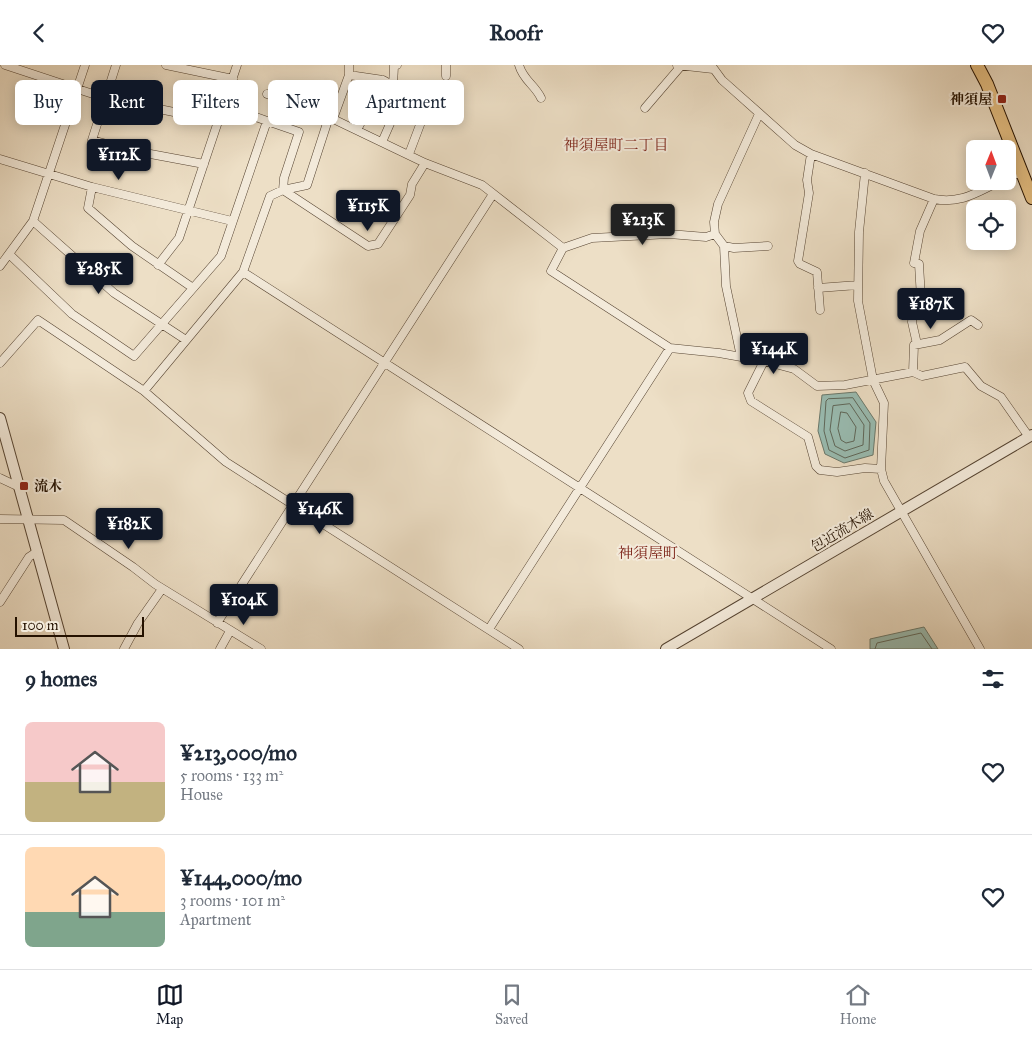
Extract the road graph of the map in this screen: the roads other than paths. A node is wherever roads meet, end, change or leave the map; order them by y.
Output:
1 (5, 65) edge
2 (85, 65) edge
3 (116, 65) edge
4 (166, 65) edge
5 (237, 65) edge
6 (349, 65) edge
7 (397, 65) edge
8 (446, 65) edge
9 (519, 65) edge
10 (679, 65) edge
11 (977, 65) edge
12 (712, 67) edge
13 (349, 75) junction
14 (446, 76) dead end
15 (233, 79) joint
16 (383, 79) joint
17 (50, 80) edge
18 (80, 80) edge
19 (111, 80) edge
20 (393, 80) edge
21 (541, 98) dead end
22 (338, 101) edge
23 (645, 108) dead end
24 (759, 114) junction
25 (258, 118) edge
26 (267, 121) junction
27 (338, 121) edge
28 (65, 125) edge
29 (97, 125) edge
30 (217, 125) edge
31 (328, 125) edge
32 (389, 125) edge
33 (420, 125) edge
34 (357, 130) junction
35 (382, 142) junction
36 (409, 154) junction
37 (811, 154) junction
38 (0, 159) edge
39 (425, 163) junction
40 (204, 164) junction
41 (1023, 171) junction
42 (866, 173) junction
43 (49, 174) junction
44 (1016, 174) edge
45 (1030, 184) edge
46 (92, 187) junction
47 (283, 190) junction
48 (983, 190) edge
49 (493, 194) junction
50 (1032, 197) edge
51 (934, 199) junction
52 (188, 209) junction
53 (33, 221) junction
54 (232, 221) junction
55 (715, 233) junction
56 (724, 246) junction
57 (768, 246) dead end
58 (563, 248) junction
59 (9, 254) junction
60 (158, 265) junction
61 (0, 266) edge
62 (243, 272) junction
63 (858, 285) junction
64 (193, 288) junction
65 (818, 288) junction
66 (820, 310) dead end
67 (162, 325) junction
68 (978, 325) dead end
69 (186, 340) junction
70 (917, 344) junction
71 (670, 348) junction
72 (741, 357) junction
73 (764, 361) junction
74 (0, 363) edge
75 (384, 363) junction
76 (913, 372) junction
77 (873, 380) junction
78 (144, 391) junction
79 (0, 419) edge
80 (1030, 436) edge
81 (881, 469) junction
82 (0, 478) edge
83 (19, 487) junction
84 (578, 488) junction
85 (293, 504) junction
86 (901, 511) junction
87 (0, 519) edge
88 (29, 520) junction
89 (38, 551) junction
90 (162, 589) junction
91 (752, 598) junction
92 (0, 602) edge
93 (217, 623) junction
94 (488, 629) junction
95 (230, 631) junction
96 (64, 649) edge
97 (124, 649) edge
98 (220, 649) edge
99 (261, 649) edge
100 (519, 649) edge
101 (666, 649) edge
102 (831, 649) edge
103 (980, 649) edge

1 - 17 street
2 - 18 street
3 - 19 street
4 - 15 street
5 - 15 street
6 - 13 street
7 - 20 street
8 - 14 street
9 - 21 street
10 - 12 street
10 - 23 street
11 - 41 main road
12 - 24 street
13 - 16 street
13 - 22 street
16 - 34 street
24 - 37 street
24 - 55 street
25 - 26 street
26 - 47 street
26 - 54 street
27 - 34 street
28 - 43 street
29 - 40 street
30 - 40 street
31 - 47 street
32 - 35 street
33 - 36 street
34 - 35 street
35 - 36 street
36 - 39 street
37 - 42 street
37 - 65 street
38 - 43 street
39 - 47 street
39 - 49 street
40 - 52 street
41 - 44 street
41 - 45 main road
42 - 51 street
42 - 63 street
43 - 46 street
43 - 53 street
45 - 50 main road
46 - 52 street
46 - 60 street
47 - 62 street
48 - 51 street
49 - 58 street
49 - 75 street
51 - 70 street
52 - 54 street
52 - 60 street
53 - 59 street
53 - 67 street
54 - 64 street
55 - 56 street
55 - 58 street
56 - 57 street
56 - 72 street
58 - 71 street
59 - 61 street
59 - 67 street
60 - 64 street
62 - 69 street
62 - 75 street
63 - 65 street
63 - 77 street
64 - 67 street
65 - 66 street
67 - 69 street
68 - 70 street
69 - 78 street
70 - 76 street
71 - 72 street
71 - 84 street
72 - 73 street
73 - 77 street
73 - 81 street
74 - 78 street
75 - 84 street
75 - 85 street
76 - 77 street
76 - 80 street
77 - 81 street
78 - 85 street
79 - 83 street
80 - 86 street, 包近流木線
81 - 86 street
82 - 83 street
83 - 88 street
84 - 91 street
84 - 94 street
85 - 93 street
85 - 94 street
86 - 91 street, 包近流木線
86 - 103 street
87 - 88 street
88 - 89 street
88 - 90 street
89 - 92 street
89 - 96 street
90 - 93 street
90 - 97 street
91 - 101 street, 包近流木線
91 - 102 street
93 - 95 street
94 - 100 street
95 - 98 street
95 - 99 street

